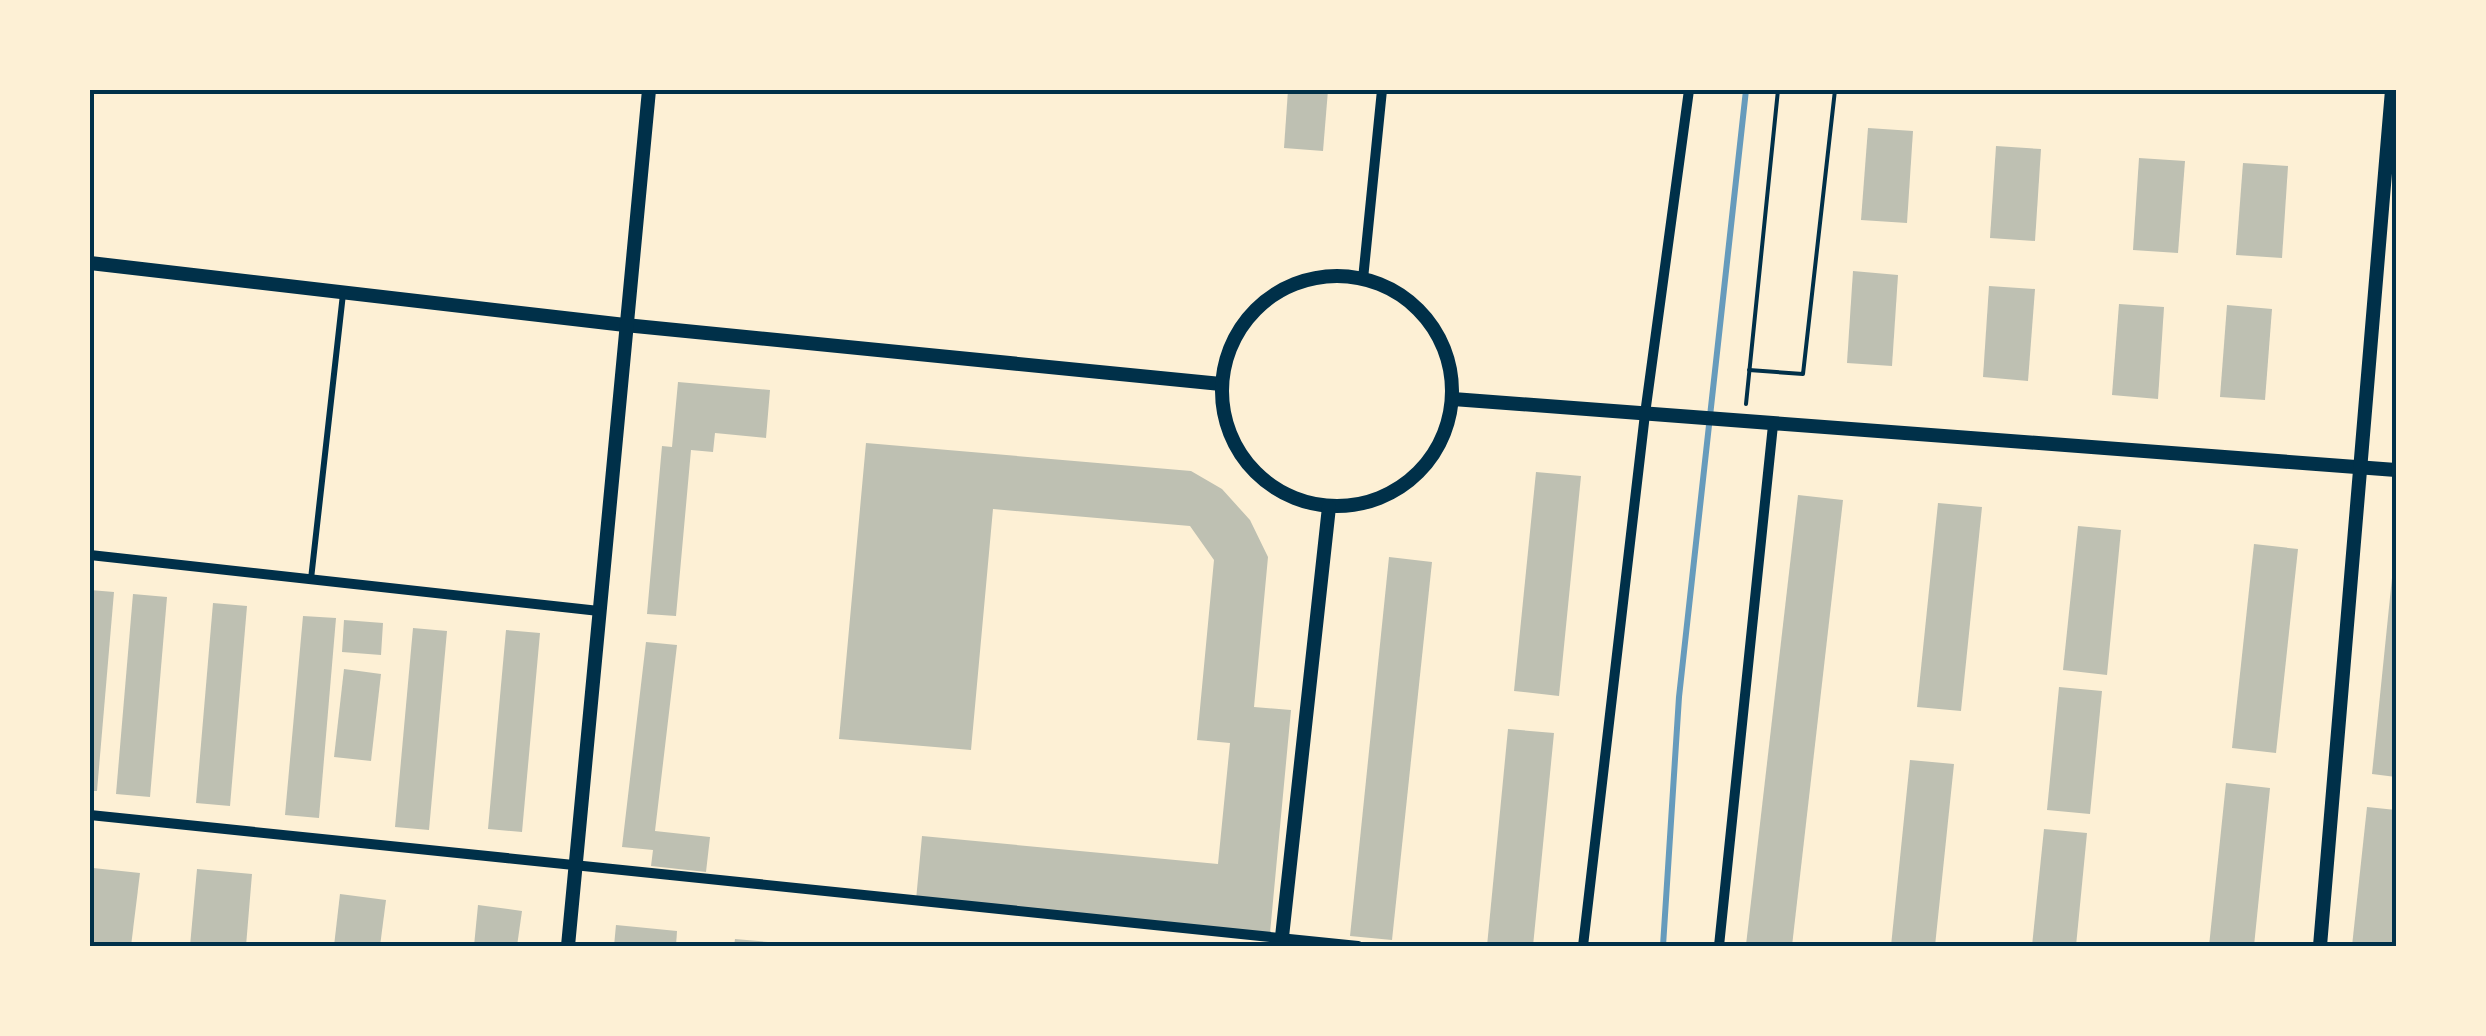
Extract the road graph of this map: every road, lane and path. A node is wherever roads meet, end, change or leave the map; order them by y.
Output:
1 (648, 90) edge
2 (1382, 90) edge
3 (1690, 90) edge
4 (1778, 90) edge
5 (1835, 90) edge
6 (2392, 90) edge
7 (90, 263) edge
8 (1363, 279) junction
9 (343, 292) junction
10 (625, 325) junction
11 (1749, 370) junction
12 (1222, 384) junction
13 (1452, 399) junction
14 (1646, 414) junction
15 (1744, 422) junction
16 (1774, 424) junction
17 (2358, 466) junction
18 (2396, 470) edge
19 (1329, 507) junction
20 (90, 555) edge
21 (311, 580) junction
22 (599, 611) junction
23 (90, 815) edge
24 (576, 864) junction
25 (1281, 942) edge
26 (568, 946) edge
27 (1358, 946) edge
28 (1583, 946) edge
29 (1719, 946) edge
30 (2320, 946) edge

1 - 10 street
2 - 8 street
3 - 14 street
4 - 11 path
5 - 11 path
6 - 17 street
7 - 9 street
8 - 12 street
8 - 13 street
9 - 10 street
9 - 21 lane
10 - 12 street
10 - 22 street
11 - 15 path
12 - 19 street
13 - 14 street
13 - 19 street
14 - 15 street
14 - 28 street
15 - 16 street
16 - 17 street
16 - 29 street
17 - 18 street
17 - 30 street
19 - 25 street
20 - 21 street
21 - 22 street
22 - 24 street
23 - 24 street
24 - 25 street
24 - 26 street
25 - 27 street

